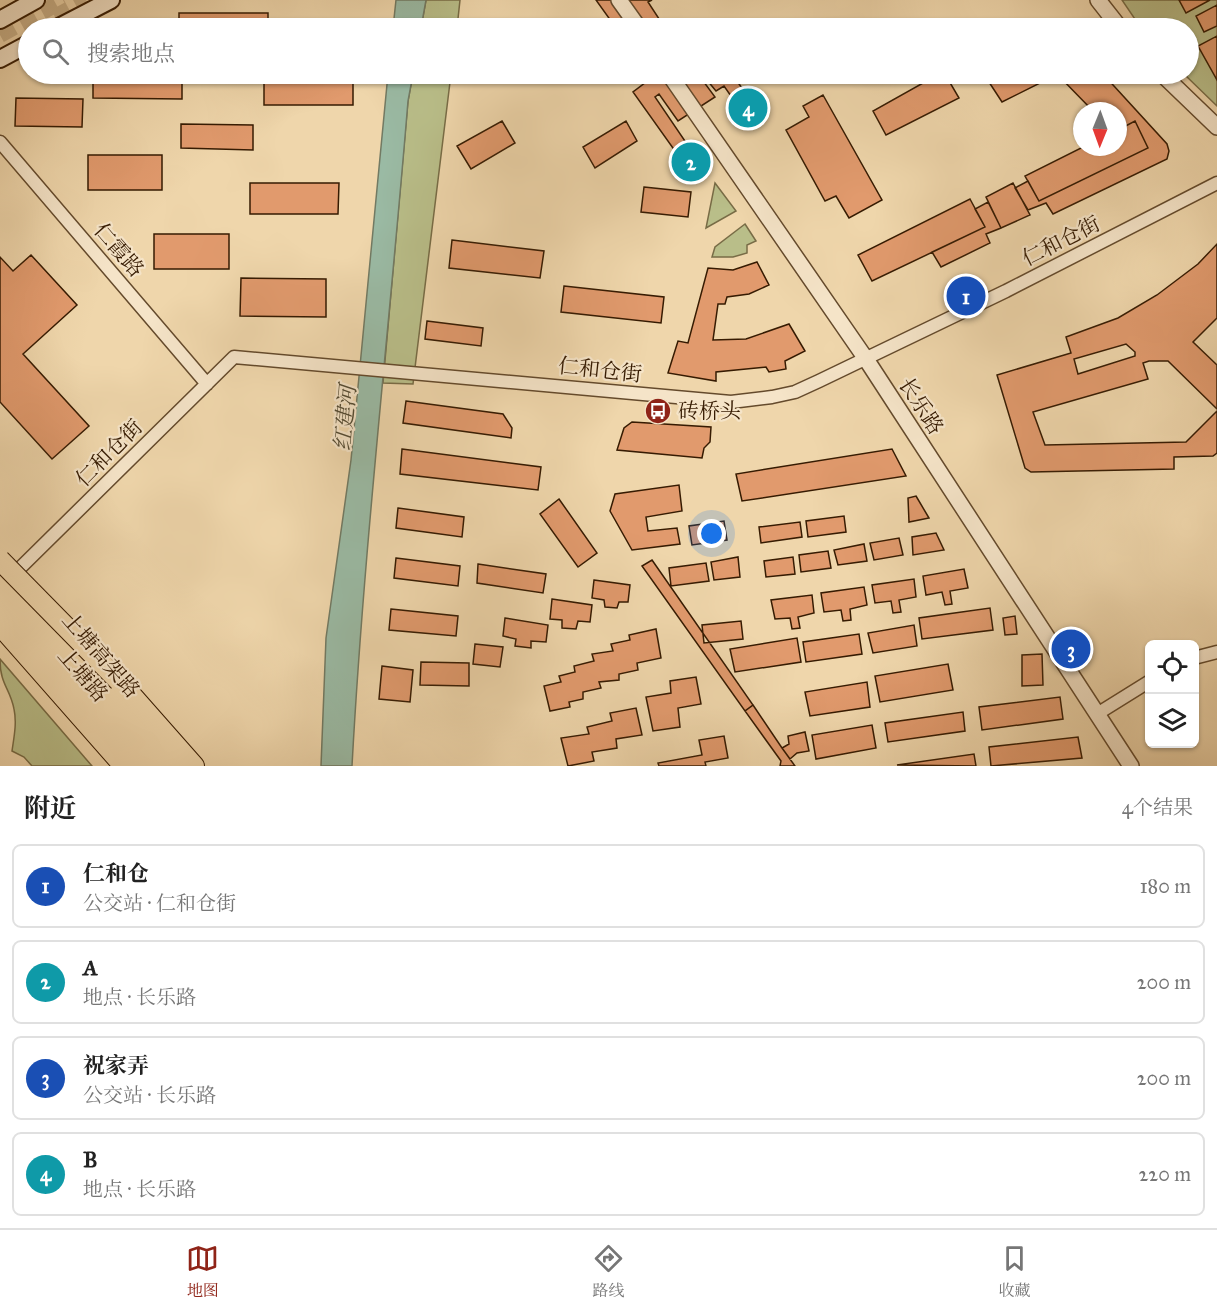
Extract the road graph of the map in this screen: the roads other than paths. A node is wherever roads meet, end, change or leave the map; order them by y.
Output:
1 (36, 0) edge
2 (111, 0) edge
3 (619, 0) edge
4 (1098, 0) edge
5 (76, 18) edge
6 (632, 18) edge
7 (1112, 18) edge
8 (0, 20) edge
9 (18, 49) edge
10 (0, 59) edge
11 (676, 84) edge
12 (1172, 84) edge
13 (1217, 127) edge
14 (0, 142) edge
15 (1217, 183) edge
16 (866, 359) junction
17 (207, 384) junction
18 (0, 548) edge
19 (0, 560) edge
20 (9, 573) edge
21 (0, 601) edge
22 (0, 614) edge
23 (0, 625) edge
24 (1217, 652) edge
25 (1199, 657) edge
26 (1145, 684) edge
27 (1097, 714) junction
28 (124, 766) edge
29 (132, 766) edge
30 (142, 766) edge
31 (166, 766) edge
32 (179, 766) edge
33 (194, 766) edge
34 (1131, 766) edge

1 - 8 main road
2 - 5 main road
3 - 6 street
4 - 7 street
9 - 10 main road
11 - 16 street, 长乐路
12 - 13 street
14 - 17 street, 仁霞路
15 - 16 street, 仁和仓街
16 - 17 street, 仁和仓街
16 - 27 street, 长乐路
17 - 20 street, 仁和仓街
18 - 20 main road, 上塘路
19 - 33 highway, bridge
20 - 31 highway, 上塘高架路
20 - 32 main road, 上塘路
21 - 30 highway, 上塘高架路
22 - 29 main road, 上塘路
23 - 28 highway
24 - 25 street
26 - 27 street
27 - 34 street, 长乐路

